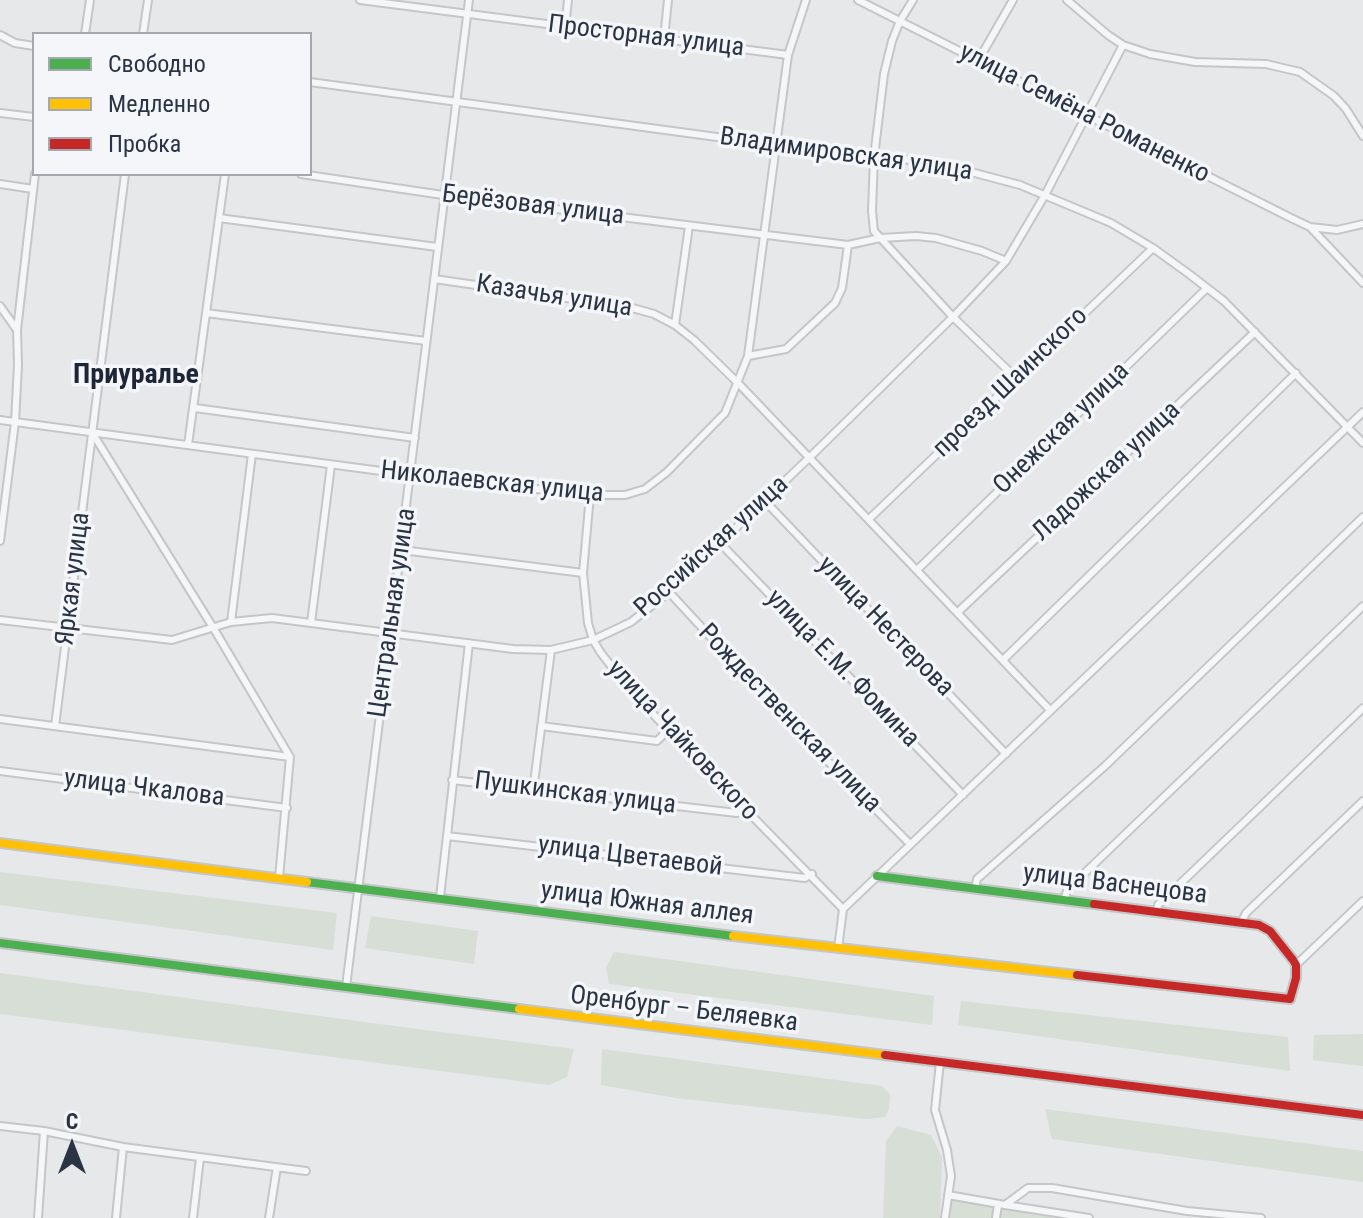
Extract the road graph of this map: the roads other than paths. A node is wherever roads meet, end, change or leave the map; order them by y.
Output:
1 (90, 0) edge
2 (148, 0) edge
3 (360, 0) edge
4 (368, 0) edge
5 (469, 0) edge
6 (568, 0) edge
7 (668, 0) edge
8 (806, 0) edge
9 (858, 0) edge
10 (913, 0) edge
11 (1013, 0) edge
12 (1067, 0) edge
13 (467, 14) junction
14 (900, 21) junction
15 (565, 27) junction
16 (85, 32) edge
17 (143, 32) edge
18 (0, 35) edge
19 (664, 39) junction
20 (1123, 45) junction
21 (32, 46) edge
22 (788, 55) junction
23 (978, 61) junction
24 (312, 82) edge
25 (456, 101) junction
26 (0, 113) edge
27 (1086, 114) junction
28 (32, 117) edge
29 (1363, 136) edge
30 (776, 145) junction
31 (874, 157) junction
32 (35, 176) edge
33 (125, 176) edge
34 (225, 176) edge
35 (312, 176) edge
36 (0, 184) edge
37 (33, 189) junction
38 (443, 195) junction
39 (1045, 195) junction
40 (219, 218) junction
41 (1363, 224) edge
42 (689, 226) junction
43 (1310, 227) junction
44 (766, 234) junction
45 (880, 238) junction
46 (848, 245) junction
47 (437, 247) junction
48 (1153, 248) junction
49 (1006, 261) junction
50 (434, 279) junction
51 (1363, 283) edge
52 (1207, 288) junction
53 (0, 306) edge
54 (206, 313) junction
55 (953, 317) junction
56 (675, 325) junction
57 (17, 330) junction
58 (1255, 332) junction
59 (426, 341) junction
60 (748, 356) junction
61 (1296, 373) junction
62 (1016, 378) junction
63 (739, 384) junction
64 (195, 408) junction
65 (1363, 412) edge
66 (0, 420) edge
67 (15, 422) junction
68 (1347, 427) junction
69 (92, 433) junction
70 (415, 438) junction
71 (1363, 443) edge
72 (188, 445) junction
73 (252, 454) junction
74 (810, 457) junction
75 (331, 465) junction
76 (411, 475) junction
77 (590, 495) junction
78 (764, 500) junction
79 (1363, 517) edge
80 (869, 519) junction
81 (0, 541) edge
82 (720, 543) junction
83 (402, 550) junction
84 (917, 570) junction
85 (583, 573) junction
86 (669, 592) junction
87 (1363, 606) edge
88 (958, 612) junction
89 (0, 620) edge
90 (231, 622) junction
91 (311, 623) junction
92 (68, 629) junction
93 (214, 629) junction
94 (389, 633) junction
95 (593, 640) junction
96 (469, 643) junction
97 (551, 650) junction
98 (1003, 660) junction
99 (1363, 708) edge
100 (1050, 710) junction
101 (0, 719) edge
102 (55, 726) junction
103 (541, 726) junction
104 (668, 730) junction
105 (1006, 754) junction
106 (290, 757) junction
107 (0, 771) edge
108 (452, 780) junction
109 (533, 791) junction
110 (963, 795) junction
111 (1363, 801) edge
112 (287, 808) junction
113 (744, 810) junction
114 (447, 836) junction
115 (0, 843) edge
116 (910, 844) junction
117 (812, 874) junction
118 (877, 876) junction
119 (279, 878) junction
120 (357, 886) junction
121 (975, 888) junction
122 (440, 897) junction
123 (1065, 899) junction
124 (1363, 901) edge
125 (843, 909) junction
126 (1157, 911) junction
127 (1242, 921) junction
128 (0, 943) edge
129 (838, 949) junction
130 (1296, 965) junction
131 (346, 987) junction
132 (940, 1062) junction
133 (1363, 1115) edge
134 (0, 1126) edge
135 (44, 1131) junction
136 (123, 1147) junction
137 (200, 1158) junction
138 (277, 1167) junction
139 (306, 1171) dead end
140 (948, 1195) junction
141 (1002, 1205) junction
142 (38, 1218) edge
143 (116, 1218) edge
144 (193, 1218) edge
145 (269, 1218) edge
146 (945, 1218) edge
147 (996, 1218) edge
148 (1089, 1218) edge
149 (1261, 1218) edge

1 - 16 street
2 - 17 street
3 - 4 street, Просторная улица
4 - 13 street, Просторная улица
5 - 13 street, Центральная улица
6 - 15 street
7 - 19 street
8 - 22 street, Николаевская улица
9 - 14 street, улица Семёна Романенко
10 - 14 street
11 - 23 street
12 - 20 street
13 - 15 street, Просторная улица
13 - 25 street, Центральная улица
14 - 23 street, улица Семёна Романенко
14 - 31 street
15 - 19 street, Просторная улица
18 - 21 street
19 - 22 street, Просторная улица
20 - 27 street, Российская улица
20 - 29 street
22 - 30 street, Николаевская улица
23 - 27 street, улица Семёна Романенко
24 - 25 street, Владимировская улица
25 - 30 street, Владимировская улица
25 - 38 street, Центральная улица
26 - 28 street
27 - 39 street, Российская улица
27 - 43 street, улица Семёна Романенко
30 - 31 street, Владимировская улица
30 - 44 street, Николаевская улица
31 - 39 street, Владимировская улица
31 - 45 street
32 - 37 street
33 - 69 street, Яркая улица
34 - 40 street
35 - 38 street, Берёзовая улица
36 - 37 street
37 - 57 street
38 - 42 street, Берёзовая улица
38 - 47 street, Центральная улица
39 - 48 street, Владимировская улица
39 - 49 street, Российская улица
40 - 47 street
40 - 54 street
41 - 43 street, улица Семёна Романенко
42 - 44 street, Берёзовая улица
42 - 56 street
43 - 51 street, улица Семёна Романенко
44 - 46 street, Берёзовая улица
44 - 60 street, Николаевская улица
45 - 46 street, Берёзовая улица
45 - 49 street, Берёзовая улица
45 - 55 street
46 - 60 street
47 - 50 street, Центральная улица
48 - 52 street, Владимировская улица
48 - 62 street, проезд Шаинского
49 - 55 street, Российская улица
50 - 56 street, Казачья улица
50 - 59 street, Центральная улица
52 - 58 street, Владимировская улица
52 - 84 street, Онежская улица
53 - 57 street
54 - 59 street
54 - 64 street
55 - 62 street
55 - 74 street, Российская улица
56 - 63 street, Казачья улица
57 - 67 street
58 - 61 street, Владимировская улица
58 - 88 street, Ладожская улица
59 - 70 street, Центральная улица
60 - 63 street, Николаевская улица
61 - 68 street, Владимировская улица
61 - 98 street
62 - 80 street, проезд Шаинского
63 - 74 street, Казачья улица
63 - 77 street, Николаевская улица
64 - 70 street
64 - 72 street
65 - 68 street
66 - 67 street, Николаевская улица
67 - 69 street, Николаевская улица
67 - 81 street
68 - 71 street, Владимировская улица
68 - 100 street
69 - 72 street, Николаевская улица
69 - 92 street, Яркая улица
69 - 93 street
70 - 76 street, Центральная улица
72 - 73 street, Николаевская улица
73 - 75 street, Николаевская улица
73 - 90 street
74 - 78 street, Российская улица
74 - 80 street
75 - 76 street, Николаевская улица
75 - 91 street
76 - 77 street, Николаевская улица
76 - 83 street, Центральная улица
77 - 85 street, улица Чайковского
78 - 82 street, Российская улица
78 - 105 street, улица Нестерова
79 - 121 street
80 - 84 street
82 - 86 street, Российская улица
82 - 110 street, улица Е.М. Фомина
83 - 85 street
83 - 94 street, Центральная улица
84 - 88 street
85 - 95 street, улица Чайковского
86 - 95 street, Российская улица
86 - 116 street, Рождественская улица
87 - 123 street
88 - 98 street
89 - 92 street, Российская улица
90 - 91 street, Российская улица
90 - 93 street, Российская улица
91 - 94 street, Российская улица
92 - 93 street, Российская улица
92 - 102 street, Яркая улица
93 - 106 street
94 - 96 street, Российская улица
94 - 120 street, Центральная улица
95 - 97 street, Российская улица
95 - 104 street, улица Чайковского
96 - 97 street, Российская улица
96 - 108 street
97 - 103 street
98 - 100 street
99 - 126 street
100 - 105 street
101 - 102 street
102 - 106 street
103 - 104 street
103 - 109 street
104 - 113 street, улица Чайковского
105 - 110 street
106 - 112 street
107 - 112 street, улица Чкалова
108 - 109 street, Пушкинская улица
108 - 114 street
109 - 113 street, Пушкинская улица
110 - 116 street
111 - 127 street
112 - 119 street
113 - 117 street, улица Чайковского
114 - 117 street, улица Цветаевой
114 - 122 street
115 - 119 street, улица Южная аллея
116 - 118 street
117 - 125 street, улица Чайковского
118 - 121 street, улица Васнецова
118 - 125 street
119 - 120 street, улица Южная аллея
120 - 122 street, улица Южная аллея
120 - 131 street, Центральная улица
121 - 123 street, улица Васнецова
122 - 129 street, улица Южная аллея
123 - 126 street, улица Васнецова
124 - 130 street
125 - 129 street
126 - 127 street, улица Васнецова
127 - 130 street, улица Васнецова
128 - 131 street, Оренбург – Беляевка
129 - 130 street, улица Южная аллея
131 - 132 street, Оренбург – Беляевка
132 - 133 street, Оренбург – Беляевка
132 - 140 street
134 - 135 street
135 - 136 street
135 - 142 street
136 - 137 street
136 - 143 street
137 - 138 street
137 - 144 street
138 - 139 street
138 - 145 street
140 - 141 street
140 - 146 street
141 - 147 street
141 - 148 street
141 - 149 street

